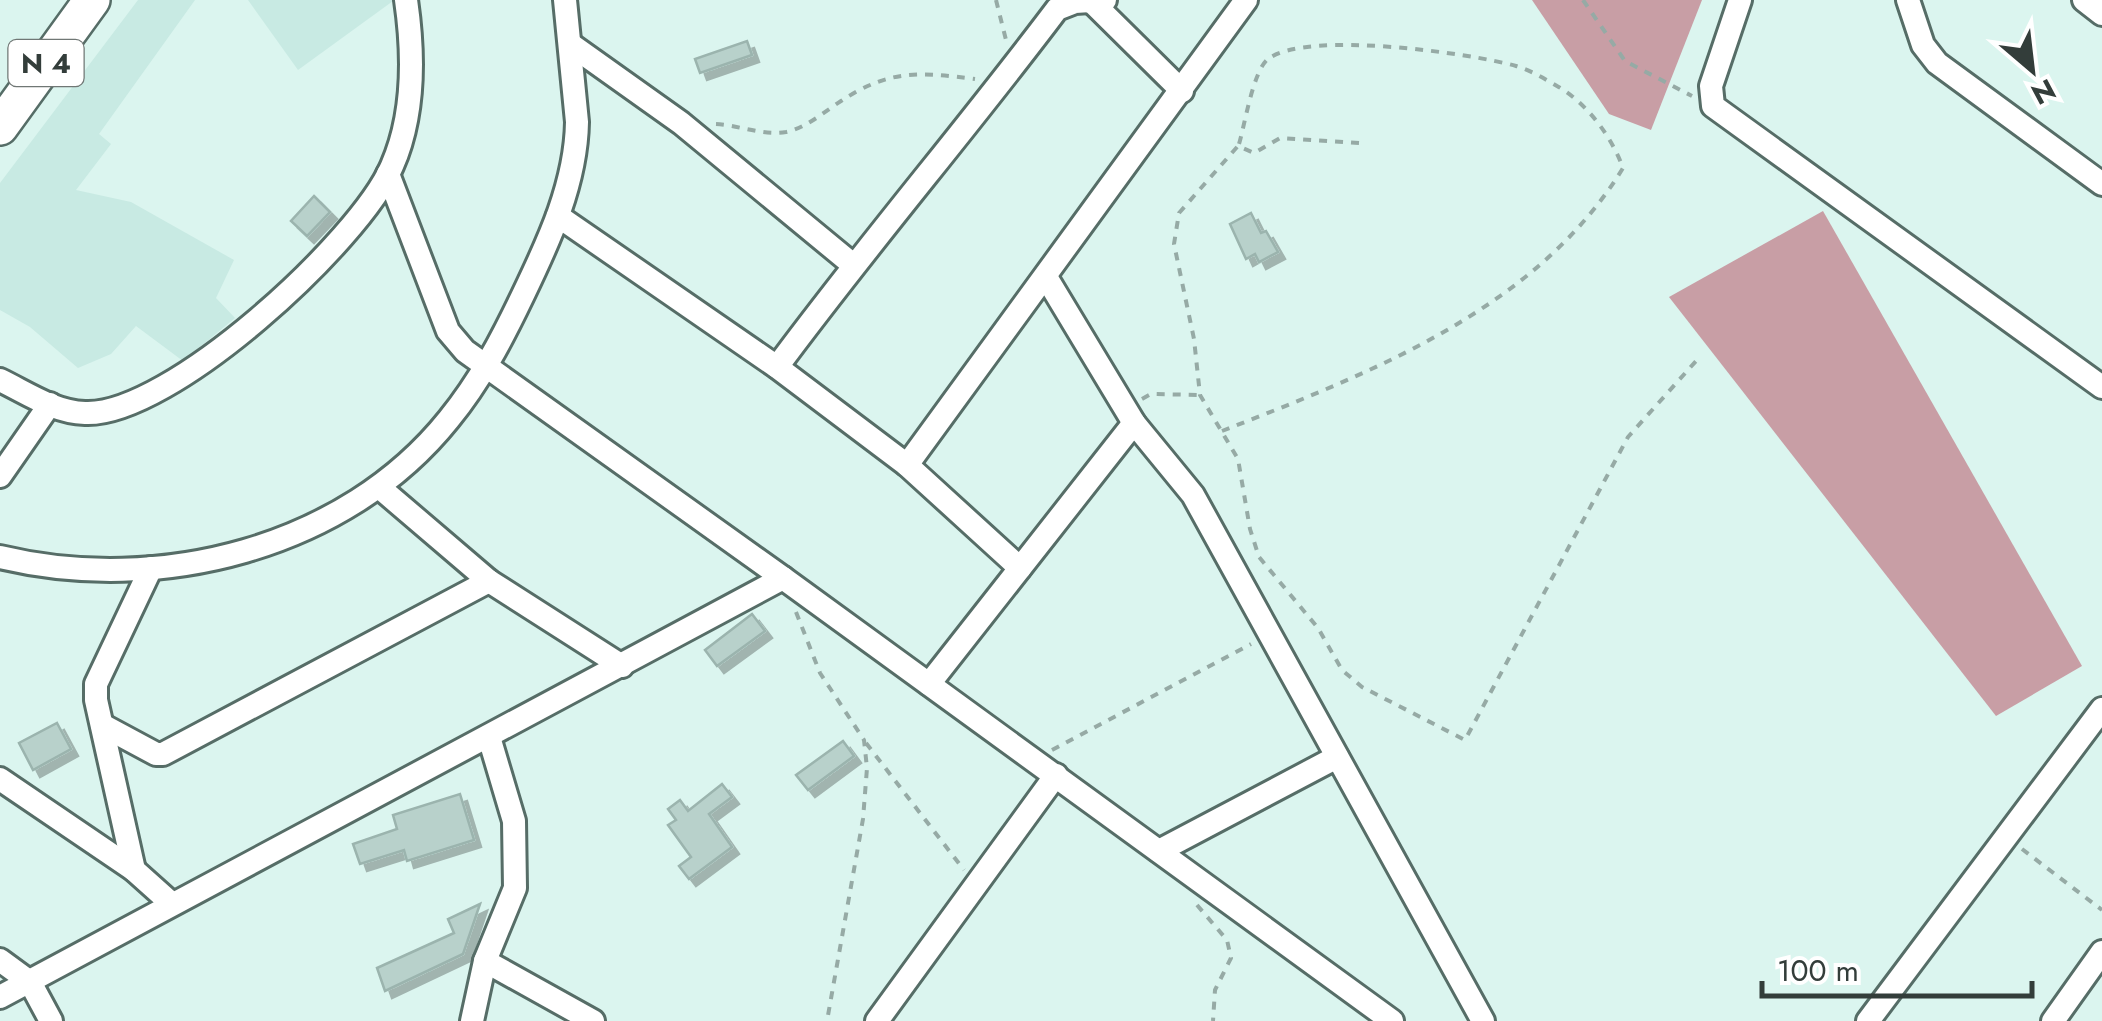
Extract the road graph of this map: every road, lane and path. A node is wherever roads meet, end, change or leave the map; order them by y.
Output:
1 (92, 0) edge
2 (406, 0) edge
3 (564, 0) edge
4 (996, 0) edge
5 (1246, 0) edge
6 (1583, 0) edge
7 (1740, 0) edge
8 (1908, 0) edge
9 (2084, 0) edge
10 (1094, 1) edge
11 (2102, 13) edge
12 (1007, 43) dead end
13 (570, 44) junction
14 (1000, 84) junction
15 (1182, 91) junction
16 (1713, 106) junction
17 (681, 122) junction
18 (0, 127) edge
19 (1359, 144) dead end
20 (1238, 146) junction
21 (388, 174) junction
22 (2102, 184) edge
23 (558, 216) junction
24 (852, 264) junction
25 (1046, 278) junction
26 (1696, 361) dead end
27 (486, 367) junction
28 (777, 367) junction
29 (0, 380) edge
30 (2102, 387) edge
31 (1200, 395) junction
32 (50, 404) junction
33 (1134, 422) junction
34 (1222, 430) junction
35 (906, 464) junction
36 (0, 476) edge
37 (379, 487) junction
38 (0, 556) edge
39 (152, 568) junction
40 (1020, 568) junction
41 (783, 578) junction
42 (489, 581) junction
43 (1269, 634) junction
44 (622, 666) junction
45 (929, 684) junction
46 (2102, 709) edge
47 (102, 725) junction
48 (2095, 736) edge
49 (489, 737) junction
50 (864, 740) junction
51 (1337, 756) junction
52 (1034, 760) junction
53 (1056, 775) junction
54 (0, 779) edge
55 (2006, 836) junction
56 (1158, 851) junction
57 (134, 870) junction
58 (975, 885) junction
59 (1194, 901) dead end
60 (172, 904) junction
61 (2102, 910) edge
62 (2102, 952) edge
63 (0, 960) edge
64 (485, 961) junction
65 (30, 982) junction
66 (0, 996) edge
67 (50, 1021) edge
68 (472, 1021) edge
69 (594, 1021) edge
70 (827, 1021) edge
71 (877, 1021) edge
72 (1213, 1021) edge
73 (1392, 1021) edge
74 (1483, 1021) edge
75 (1868, 1021) edge
76 (2053, 1021) edge

1 - 18 highway, N 4
2 - 21 street
3 - 13 street
4 - 12 path
5 - 15 street
6 - 16 path
7 - 16 street
8 - 22 street
9 - 11 street
10 - 14 street
10 - 15 street
13 - 17 street
13 - 23 street
14 - 17 path
14 - 24 street
15 - 25 street
16 - 30 street
17 - 24 street
19 - 20 path
20 - 31 path
20 - 34 path
21 - 27 street
21 - 32 street
23 - 27 street
23 - 28 street
24 - 28 street
25 - 33 street
25 - 35 street
26 - 34 path
27 - 37 street
27 - 41 street
28 - 35 street
29 - 32 street
31 - 33 path
31 - 34 path
32 - 36 street
33 - 40 street
33 - 43 street
35 - 40 street
37 - 39 street
37 - 42 street
38 - 39 street
39 - 47 street
40 - 45 street
41 - 44 street
41 - 45 street
41 - 50 path
42 - 44 street
42 - 47 street
43 - 51 street
43 - 52 path
44 - 49 street
45 - 52 street
46 - 48 street
47 - 57 street
48 - 55 street
49 - 60 street
49 - 64 street
50 - 58 path
50 - 70 path
51 - 56 street
51 - 74 street
52 - 53 street
53 - 56 street
53 - 58 street
54 - 57 street
55 - 61 path
55 - 75 street
56 - 73 street
57 - 60 street
58 - 71 street
59 - 72 path
60 - 65 street
62 - 76 street
63 - 65 street
64 - 68 street
64 - 69 street
65 - 66 street
65 - 67 street

